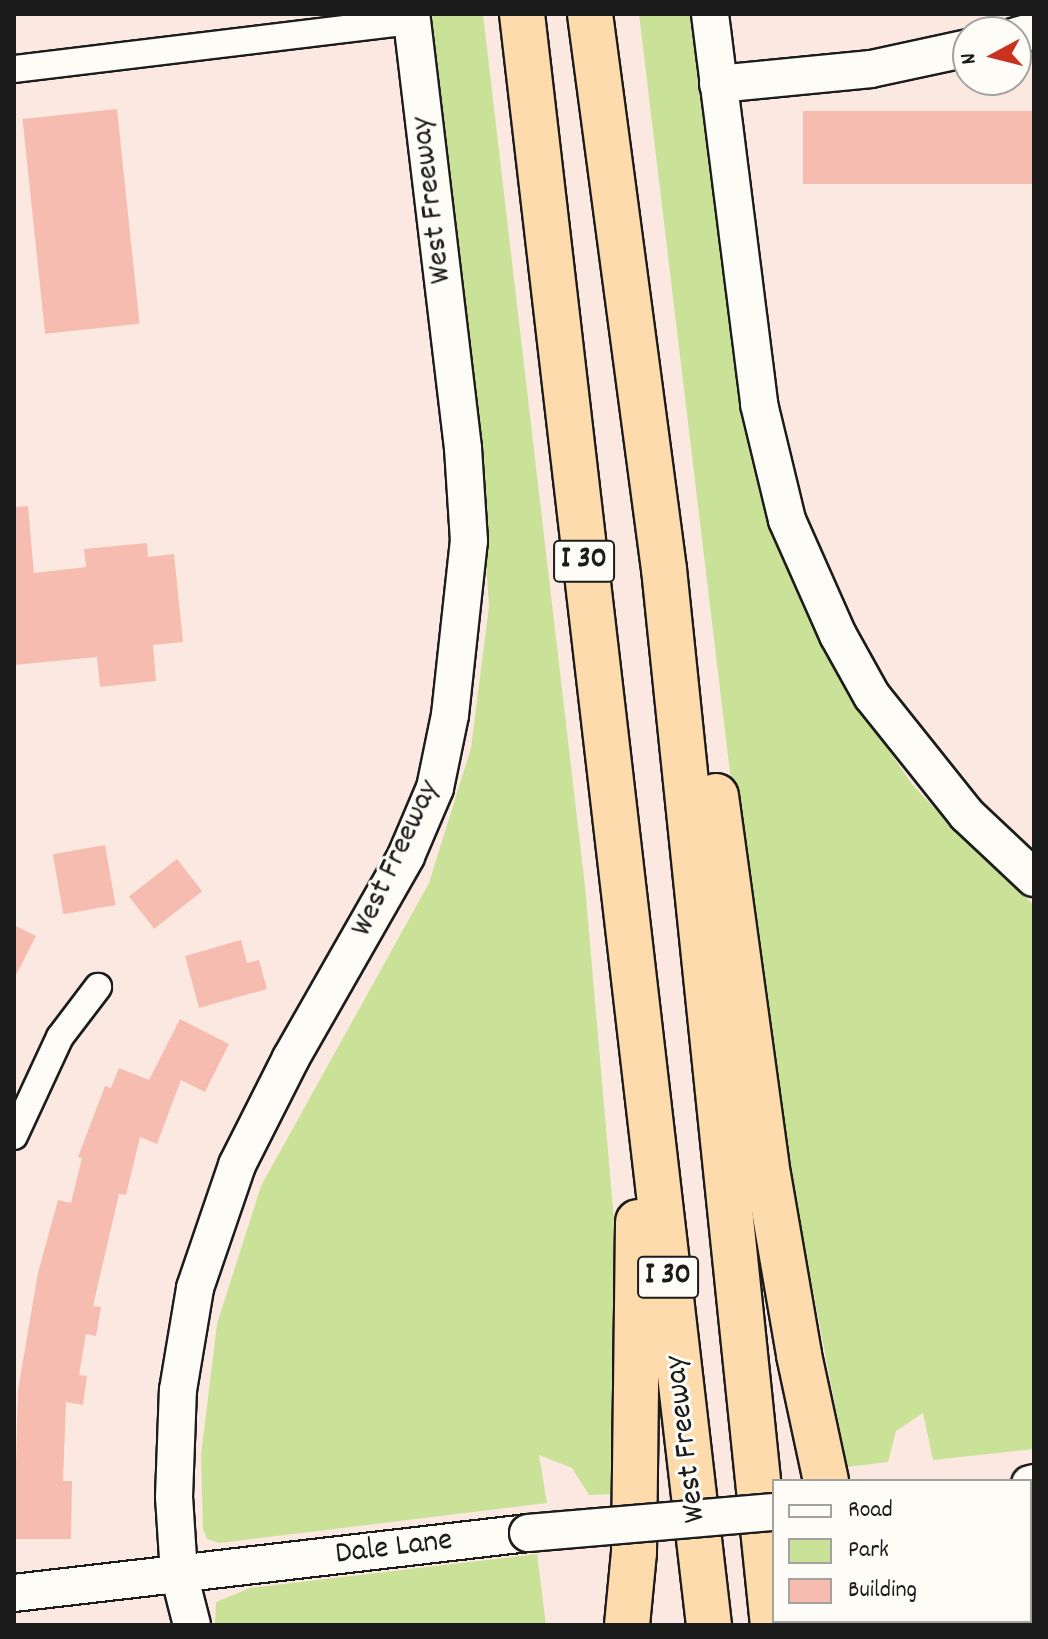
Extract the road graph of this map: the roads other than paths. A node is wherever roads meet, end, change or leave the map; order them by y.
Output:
1 (522, 14) edge
2 (590, 14) edge
3 (609, 14) edge
4 (710, 14) edge
5 (412, 17) edge
6 (952, 51) edge
7 (14, 69) edge
8 (596, 70) junction
9 (718, 84) junction
10 (664, 569) junction
11 (1034, 878) edge
12 (98, 987) dead end
13 (647, 1108) junction
14 (14, 1136) edge
15 (688, 1446) junction
16 (826, 1479) edge
17 (772, 1512) edge
18 (179, 1574) junction
19 (14, 1593) edge
20 (772, 1615) edge
21 (192, 1625) edge
22 (627, 1625) edge
23 (683, 1625) edge
24 (709, 1625) edge

1 - 13 highway, West Freeway / I 30
2 - 8 highway, West Freeway / I 30
3 - 8 highway
4 - 9 main road
5 - 7 street
5 - 18 main road, West Freeway
6 - 9 main road
8 - 10 highway, West Freeway / I 30
9 - 11 main road
10 - 16 highway
10 - 20 highway, West Freeway / I 30
12 - 14 street
13 - 15 highway, West Freeway / I 30
13 - 22 highway
15 - 23 highway
15 - 24 highway, West Freeway / I 30
17 - 18 main road, Dale Lane, bridge
18 - 19 main road, Dale Lane
18 - 21 main road, West Freeway

